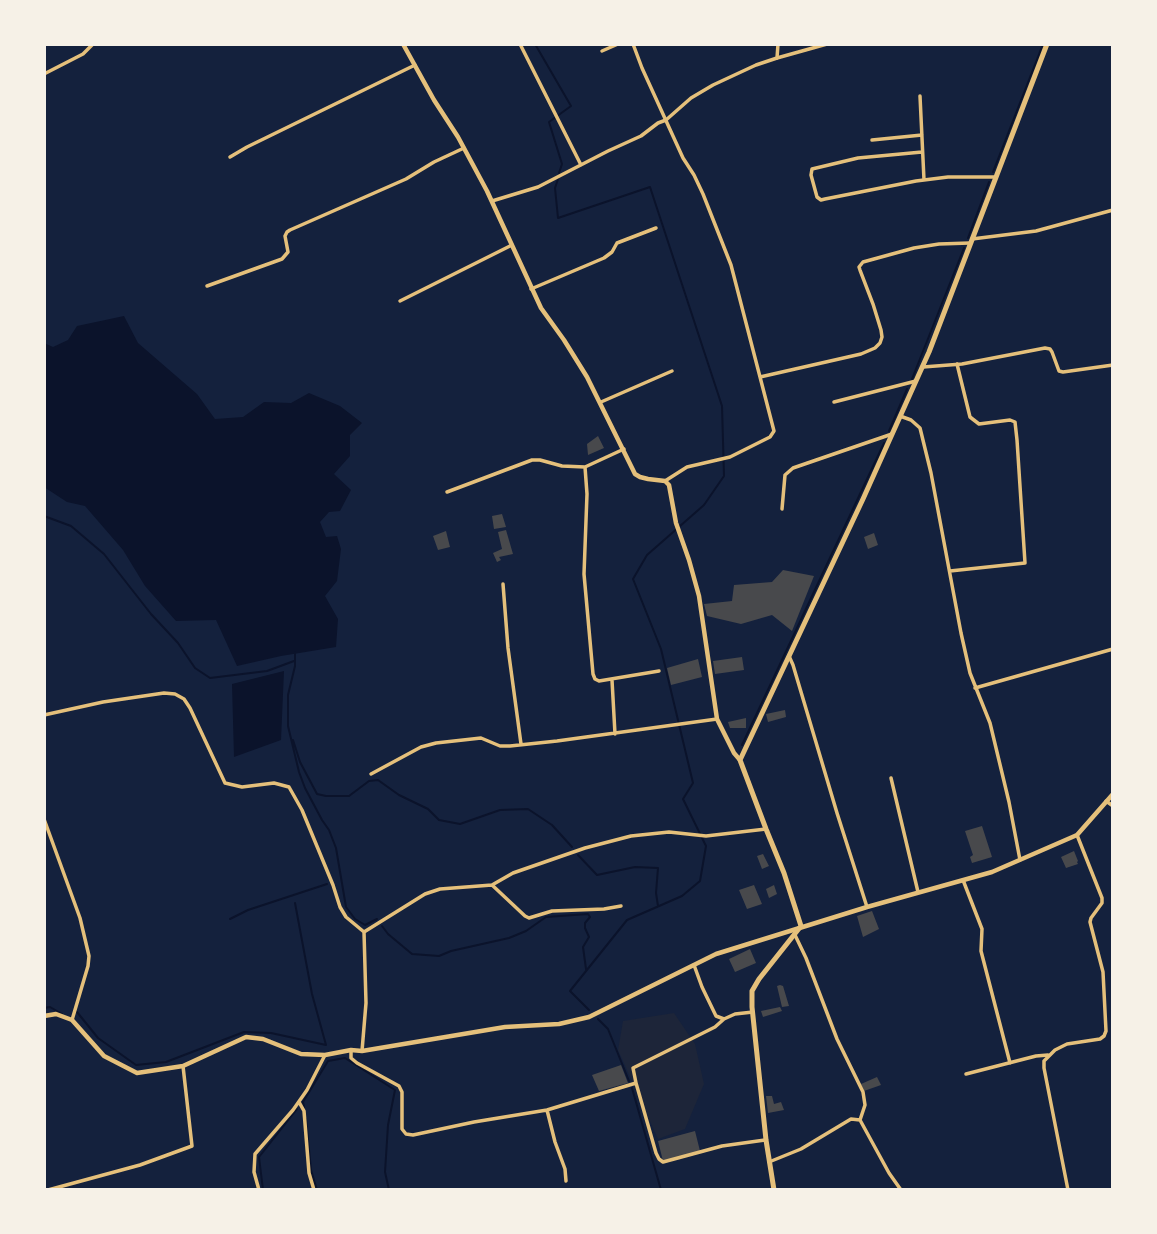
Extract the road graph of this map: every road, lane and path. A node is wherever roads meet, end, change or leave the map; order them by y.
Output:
1 (93, 44) edge
2 (403, 44) edge
3 (520, 44) edge
4 (618, 44) edge
5 (634, 44) edge
6 (778, 44) edge
7 (827, 44) edge
8 (1047, 44) edge
9 (602, 51) dead end
10 (777, 58) junction
11 (415, 65) junction
12 (44, 74) edge
13 (920, 96) dead end
14 (666, 120) junction
15 (922, 135) junction
16 (872, 140) dead end
17 (464, 148) junction
18 (922, 152) junction
19 (230, 157) dead end
20 (581, 165) junction
21 (995, 177) junction
22 (923, 180) junction
23 (492, 201) junction
24 (1113, 210) edge
25 (656, 229) dead end
26 (970, 241) junction
27 (512, 245) junction
28 (207, 286) dead end
29 (531, 289) junction
30 (400, 301) dead end
31 (957, 364) junction
32 (1113, 365) edge
33 (922, 367) junction
34 (672, 371) dead end
35 (760, 377) junction
36 (916, 381) junction
37 (601, 402) junction
38 (834, 402) dead end
39 (900, 416) junction
40 (892, 434) junction
41 (624, 449) junction
42 (585, 467) junction
43 (665, 481) junction
44 (447, 492) dead end
45 (782, 509) dead end
46 (950, 571) junction
47 (503, 584) dead end
48 (1113, 649) edge
49 (789, 656) junction
50 (659, 671) dead end
51 (612, 680) junction
52 (975, 688) junction
53 (44, 715) edge
54 (717, 719) junction
55 (615, 734) junction
56 (521, 744) junction
57 (740, 760) junction
58 (371, 774) dead end
59 (891, 778) dead end
60 (1113, 794) edge
61 (1106, 802) junction
62 (1113, 806) edge
63 (44, 819) edge
64 (766, 829) junction
65 (1077, 835) junction
66 (1020, 860) junction
67 (962, 880) junction
68 (492, 885) junction
69 (918, 892) junction
70 (621, 906) dead end
71 (867, 907) junction
72 (801, 926) junction
73 (364, 932) junction
74 (795, 935) junction
75 (694, 965) junction
76 (752, 1012) junction
77 (44, 1016) edge
78 (724, 1019) junction
79 (72, 1020) junction
80 (351, 1050) junction
81 (362, 1051) junction
82 (325, 1055) junction
83 (1048, 1055) junction
84 (1010, 1063) junction
85 (183, 1066) junction
86 (966, 1074) dead end
87 (636, 1083) junction
88 (299, 1102) junction
89 (547, 1110) junction
90 (860, 1120) junction
91 (766, 1140) junction
92 (769, 1161) junction
93 (566, 1181) dead end
94 (48, 1190) edge
95 (259, 1190) edge
96 (314, 1190) edge
97 (774, 1190) edge
98 (901, 1190) edge
99 (1068, 1190) edge

1 - 12 street
2 - 11 main road
3 - 20 street
4 - 9 street
5 - 14 street
6 - 10 street
7 - 10 street
8 - 21 main road
10 - 14 street
11 - 17 main road
11 - 19 street
13 - 15 street
14 - 20 street
14 - 35 street
15 - 16 street
15 - 18 street
17 - 23 main road
17 - 28 street
18 - 22 street
18 - 22 street
20 - 23 street
21 - 22 street
21 - 26 main road
23 - 27 main road
24 - 26 street
25 - 29 street
26 - 33 main road
26 - 35 street
27 - 29 main road
27 - 30 street
29 - 37 main road
31 - 32 street
31 - 33 street
31 - 46 street
33 - 36 main road
34 - 37 street
35 - 43 street
36 - 38 street
36 - 39 main road
37 - 41 main road
39 - 40 main road
39 - 46 street
40 - 45 street
40 - 49 main road
41 - 42 street
41 - 43 main road
42 - 44 street
42 - 51 street
43 - 54 main road
46 - 52 street
47 - 56 street
48 - 52 street
49 - 57 main road
49 - 71 street
50 - 51 street
51 - 55 street
52 - 66 street
53 - 73 street
54 - 55 street
54 - 57 main road
55 - 56 street
56 - 58 street
57 - 64 main road
59 - 69 street
60 - 61 main road
61 - 62 street
61 - 65 main road
63 - 79 street
64 - 68 street
64 - 72 main road
65 - 66 main road
65 - 83 street
66 - 67 main road
67 - 69 main road
67 - 84 street
68 - 70 street
68 - 73 street
69 - 71 main road
71 - 72 main road
72 - 74 main road
72 - 75 main road
73 - 81 street
74 - 76 main road
74 - 90 street
75 - 78 street
75 - 81 main road
76 - 78 street
76 - 91 main road
77 - 79 main road
78 - 87 street
79 - 85 main road
80 - 81 main road
80 - 82 main road
80 - 89 street
82 - 85 main road
82 - 88 street
83 - 84 street
83 - 99 street
84 - 86 street
85 - 94 street
87 - 89 street
87 - 91 street
88 - 95 street
88 - 96 street
89 - 93 street
90 - 92 street
90 - 98 street
91 - 92 main road
92 - 97 main road

